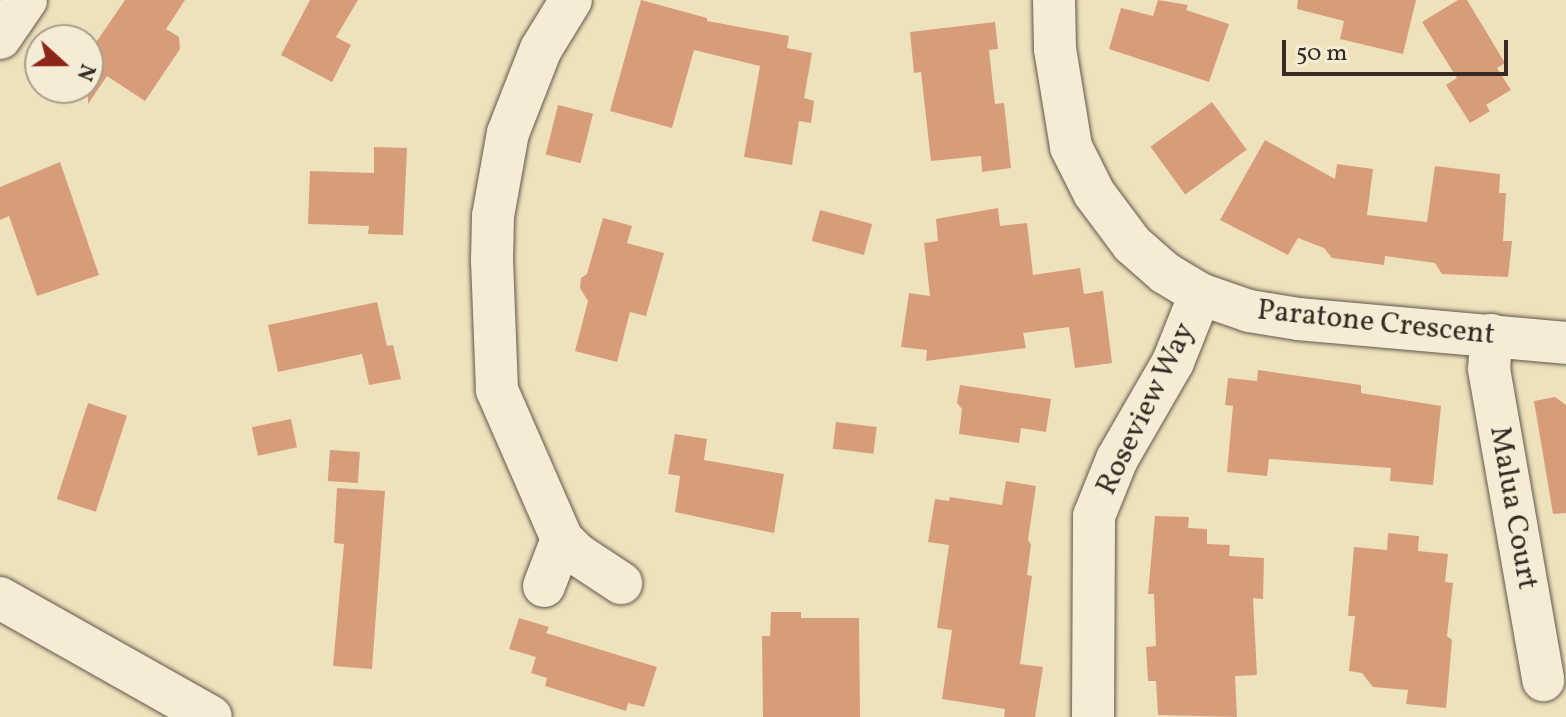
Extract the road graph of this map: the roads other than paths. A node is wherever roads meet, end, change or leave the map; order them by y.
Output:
1 (26, 0) edge
2 (571, 0) edge
3 (1054, 0) edge
4 (0, 38) edge
5 (1200, 294) junction
6 (1491, 335) junction
7 (1566, 343) edge
8 (562, 539) junction
9 (621, 583) dead end
10 (544, 586) dead end
11 (0, 598) edge
12 (1543, 680) dead end
13 (211, 717) edge
14 (1093, 717) edge

1 - 4 street
2 - 8 street
3 - 5 street, Paratone Crescent
5 - 6 street, Paratone Crescent
5 - 14 street, Roseview Way
6 - 7 street, Paratone Crescent
6 - 12 street, Malua Court
8 - 9 street
8 - 10 street
11 - 13 street

